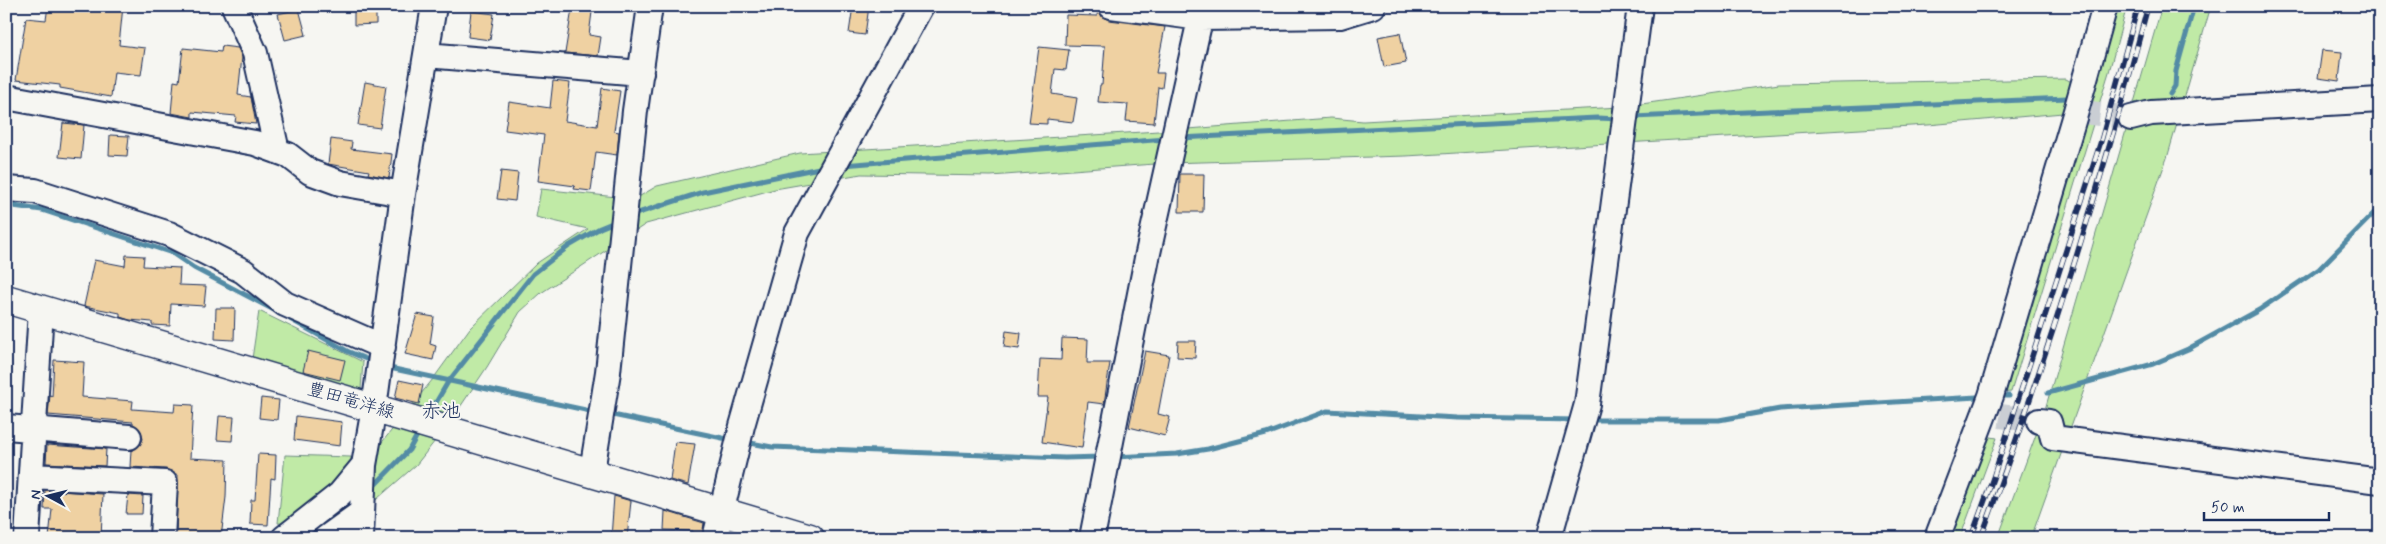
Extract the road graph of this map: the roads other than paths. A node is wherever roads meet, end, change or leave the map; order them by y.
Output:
1 (234, 6) edge
2 (434, 6) edge
3 (650, 6) edge
4 (921, 6) edge
5 (1111, 6) edge
6 (1372, 6) edge
7 (1640, 6) edge
8 (2105, 6) edge
9 (1201, 12) edge
10 (426, 55) junction
11 (641, 73) junction
12 (6, 98) edge
13 (2380, 100) edge
14 (2131, 118) tunnel mouth
15 (277, 151) junction
16 (6, 189) edge
17 (403, 194) junction
18 (6, 299) edge
19 (41, 310) junction
20 (383, 347) junction
21 (374, 408) junction
22 (2039, 421) tunnel mouth
23 (6, 427) edge
24 (34, 428) junction
25 (130, 437) dead end
26 (364, 465) junction
27 (592, 471) junction
28 (31, 476) junction
29 (2380, 481) edge
30 (362, 512) junction
31 (718, 525) edge
32 (27, 538) edge
33 (162, 538) edge
34 (284, 538) edge
35 (326, 538) edge
36 (361, 538) edge
37 (810, 538) edge
38 (1092, 538) edge
39 (1549, 538) edge
40 (1937, 538) edge

1 - 15 street
2 - 10 street
3 - 11 street
4 - 31 street
5 - 9 street
6 - 9 street
7 - 39 street
8 - 40 street
9 - 38 street
10 - 11 street
10 - 17 street
11 - 27 street
12 - 15 street
13 - 14 street
15 - 17 street
16 - 20 street
17 - 20 street
18 - 19 main road, 豊田竜洋線
19 - 21 main road, 豊田竜洋線
19 - 24 street
20 - 21 street
21 - 26 street
21 - 27 main road, 豊田竜洋線
22 - 29 street
23 - 24 street
24 - 25 street
24 - 28 street
26 - 30 street
26 - 34 street
27 - 31 main road, 豊田竜洋線
28 - 32 street
28 - 33 street
30 - 35 street
30 - 36 street
31 - 37 main road, 豊田竜洋線

